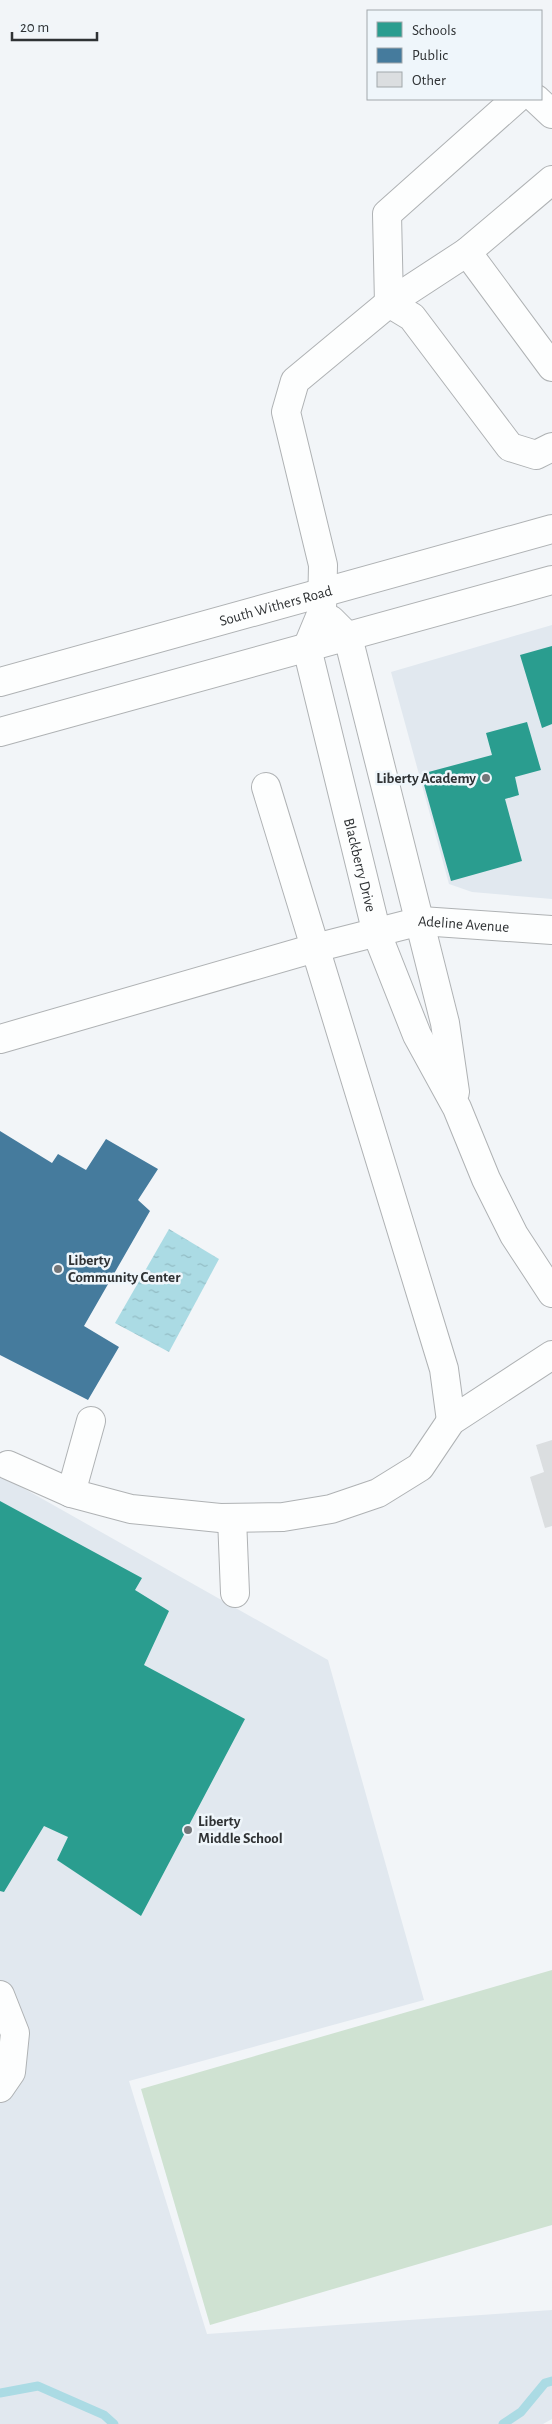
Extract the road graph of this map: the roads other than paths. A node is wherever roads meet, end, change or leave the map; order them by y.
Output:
1 (515, 100) edge
2 (537, 100) edge
3 (552, 114) edge
4 (552, 180) edge
5 (467, 252) junction
6 (389, 303) junction
7 (552, 367) edge
8 (552, 447) edge
9 (552, 529) edge
10 (552, 580) edge
11 (322, 602) junction
12 (348, 637) junction
13 (307, 648) junction
14 (0, 682) edge
15 (0, 732) edge
16 (266, 787) dead end
17 (421, 921) junction
18 (552, 930) edge
19 (377, 934) junction
20 (316, 948) junction
21 (0, 1039) edge
22 (457, 1108) junction
23 (552, 1293) edge
24 (552, 1354) edge
25 (91, 1421) dead end
26 (451, 1421) junction
27 (8, 1465) dead end
28 (71, 1493) junction
29 (232, 1518) junction
30 (235, 1593) dead end
31 (0, 1995) edge
32 (0, 2088) edge

1 - 6 street
2 - 3 street
4 - 5 street
5 - 6 street
5 - 7 street
6 - 8 street
6 - 11 street
9 - 11 street, South Withers Road
10 - 12 street
11 - 12 street
11 - 13 street
11 - 14 street, South Withers Road
12 - 13 street
12 - 17 street, Blackberry Drive
13 - 15 street
13 - 19 street, Blackberry Drive
16 - 20 street
17 - 18 street, Adeline Avenue
17 - 19 street, Adeline Avenue
17 - 22 street, Blackberry Drive
19 - 20 street, Adeline Avenue
19 - 22 street, Blackberry Drive
20 - 21 street, Adeline Avenue
20 - 26 street
22 - 23 street, Blackberry Drive
24 - 26 street
25 - 28 street
26 - 29 street
27 - 28 street
28 - 29 street
29 - 30 street
31 - 32 street

